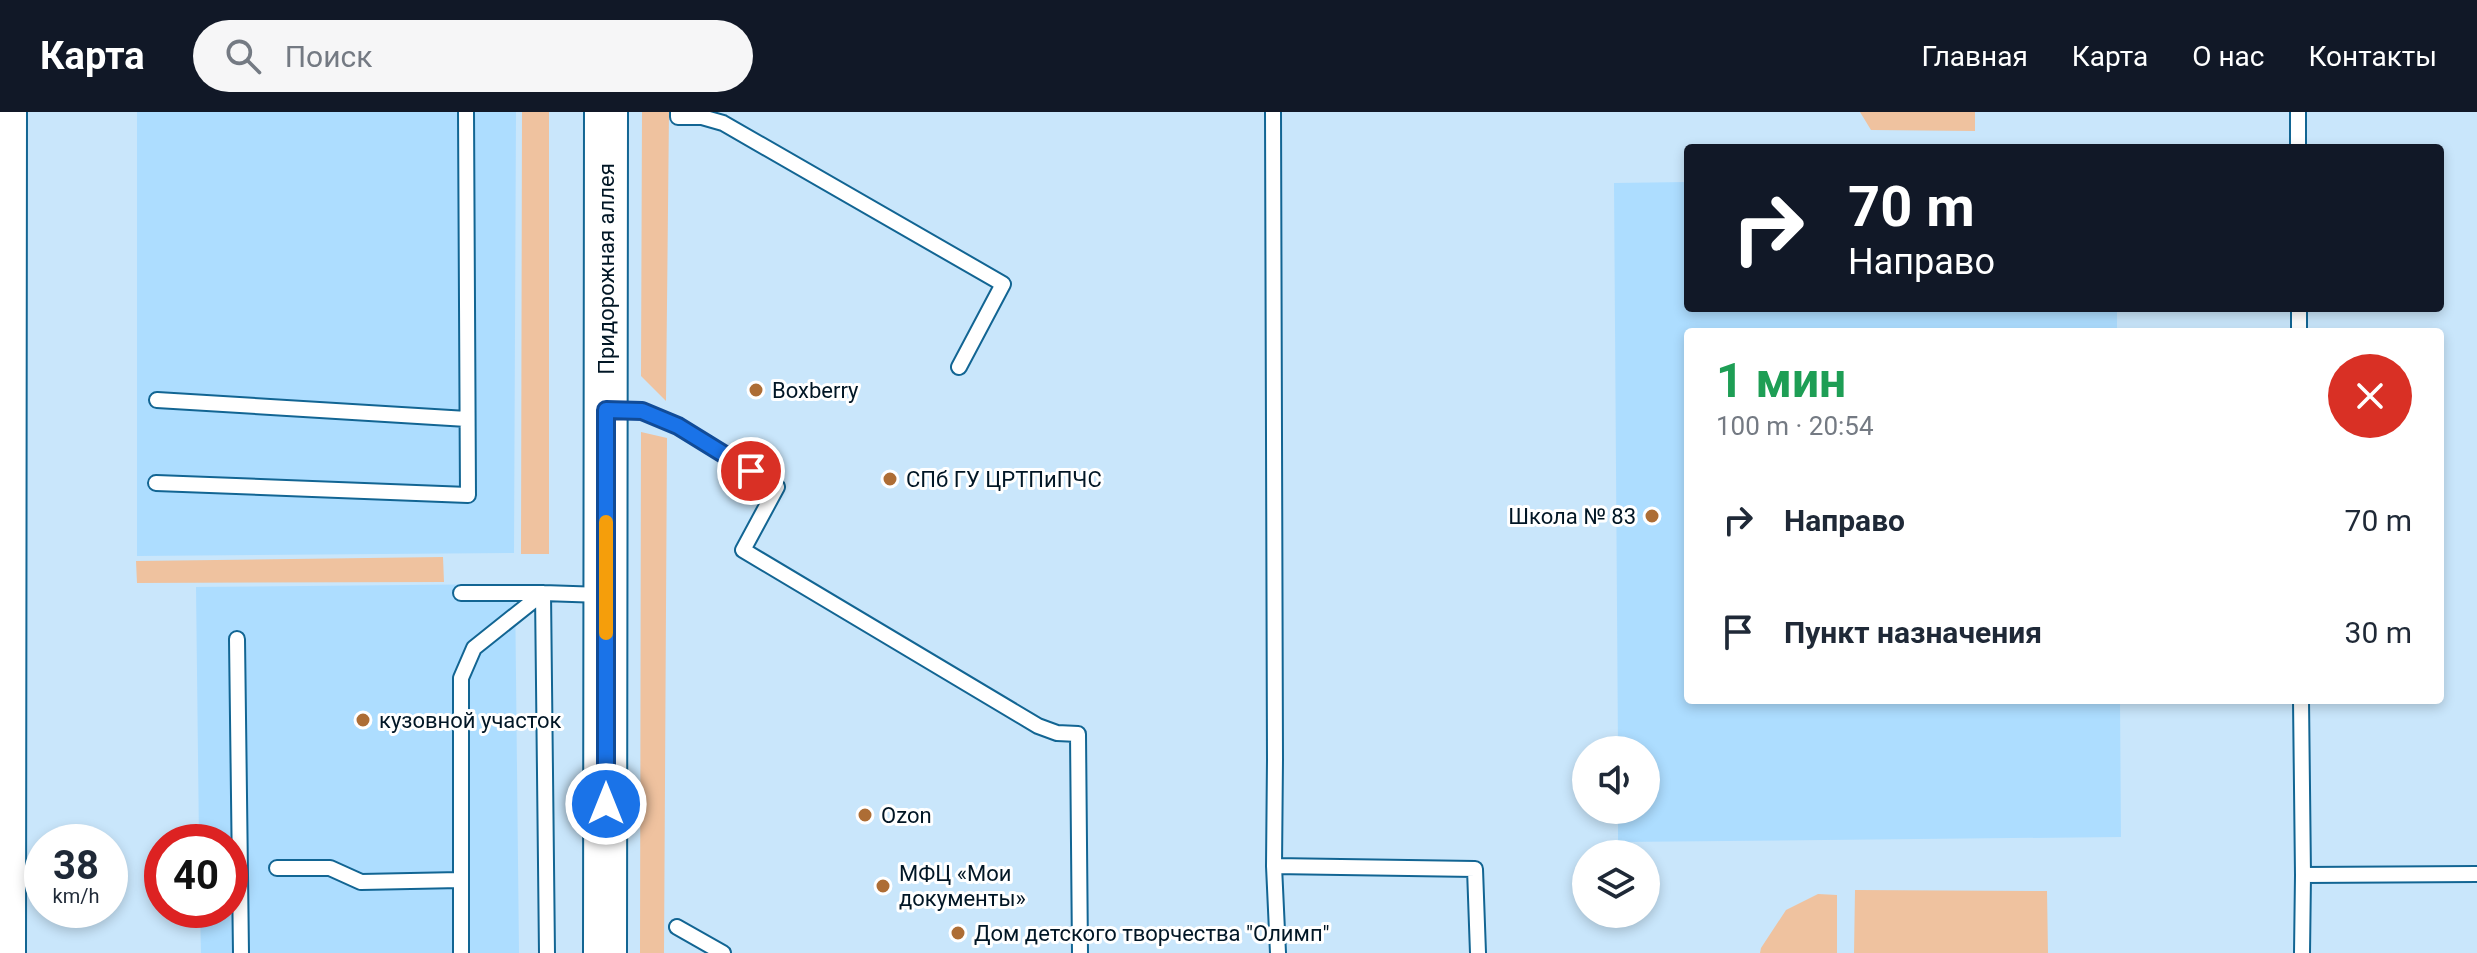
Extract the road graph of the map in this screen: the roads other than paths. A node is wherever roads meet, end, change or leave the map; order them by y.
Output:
1 (5, 112) edge
2 (466, 112) edge
3 (606, 112) edge
4 (678, 112) edge
5 (1273, 112) edge
6 (2298, 112) edge
7 (2298, 144) edge
8 (959, 367) dead end
9 (157, 400) dead end
10 (606, 410) junction
11 (467, 419) junction
12 (156, 483) dead end
13 (461, 593) dead end
14 (543, 593) junction
15 (606, 595) junction
16 (237, 639) dead end
17 (2301, 704) edge
18 (1274, 866) junction
19 (277, 868) dead end
20 (2477, 874) edge
21 (2303, 875) junction
22 (460, 880) junction
23 (677, 927) dead end
24 (4, 953) edge
25 (241, 953) edge
26 (461, 953) edge
27 (547, 953) edge
28 (605, 953) edge
29 (723, 953) edge
30 (1080, 953) edge
31 (1278, 953) edge
32 (1478, 953) edge
33 (2302, 953) edge

1 - 24 street
2 - 11 lane
3 - 10 street, Придорожная аллея
4 - 8 lane
5 - 18 lane
6 - 7 lane
9 - 11 lane
10 - 15 street, Придорожная аллея
10 - 30 lane
11 - 12 lane
13 - 14 lane
14 - 15 lane
14 - 22 lane
14 - 27 lane
15 - 28 street, Придорожная аллея
16 - 25 lane
17 - 21 lane
18 - 31 lane
18 - 32 lane
19 - 22 lane
20 - 21 lane
21 - 33 lane
22 - 26 lane
23 - 29 lane

